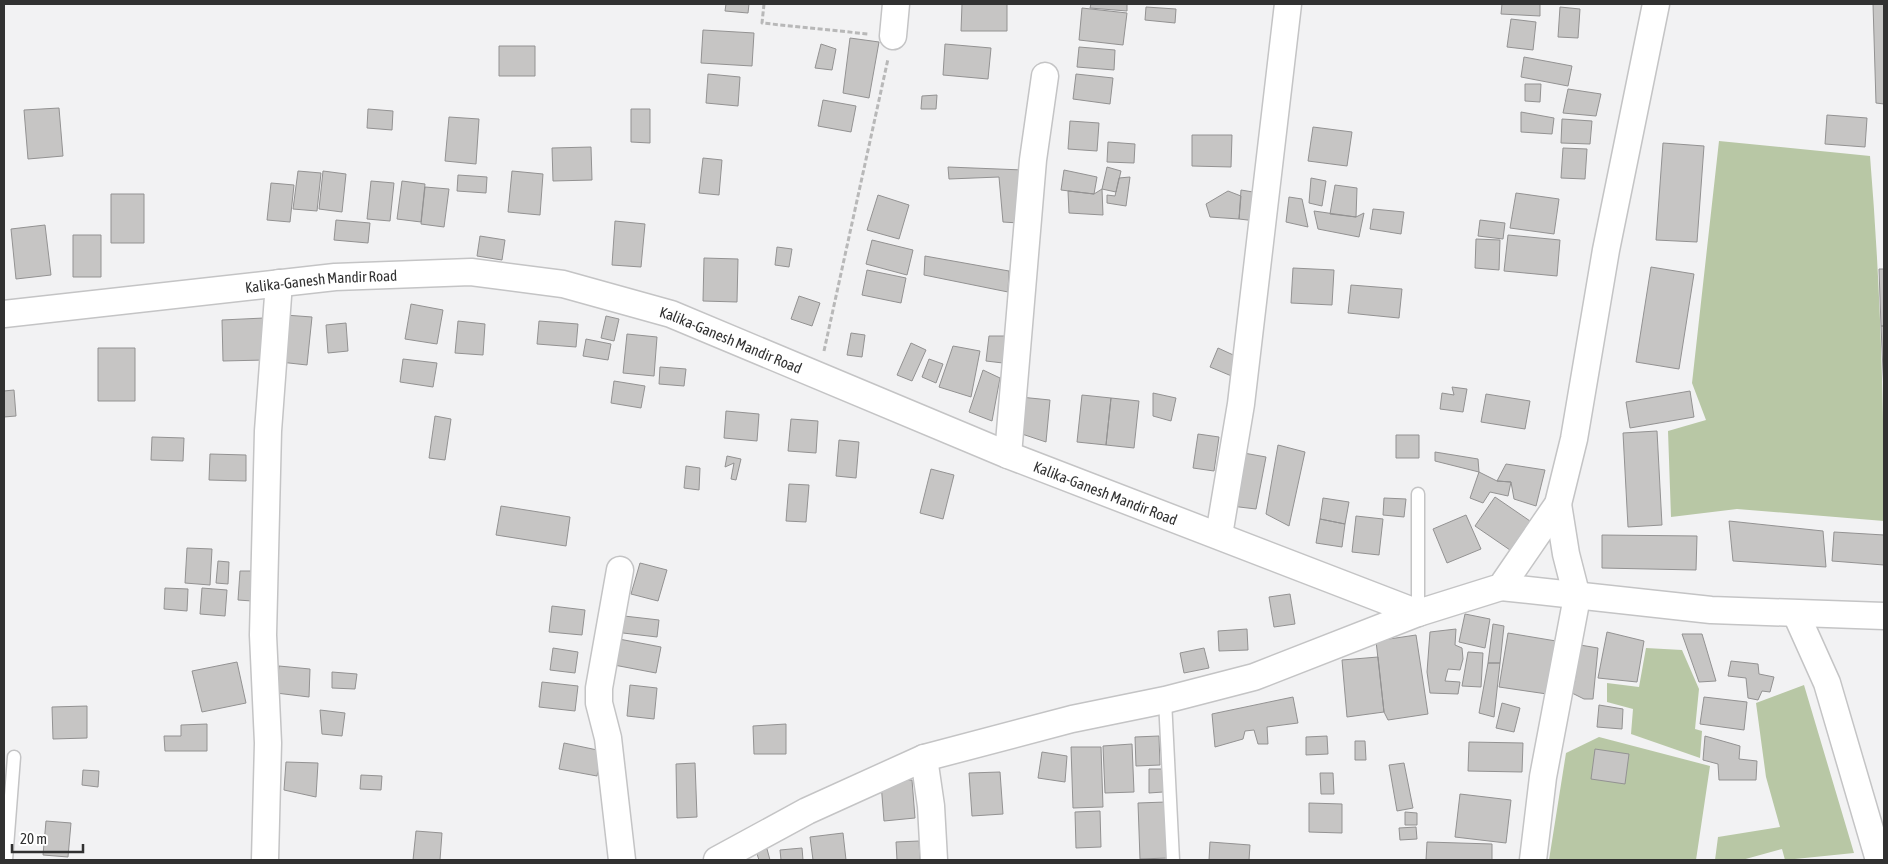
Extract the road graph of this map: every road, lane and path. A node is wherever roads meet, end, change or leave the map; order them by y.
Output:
1 (764, 4) edge
2 (896, 4) edge
3 (1288, 4) edge
4 (1656, 4) edge
5 (893, 36) junction
6 (1044, 76) dead end
7 (279, 283) junction
8 (4, 314) edge
9 (818, 376) junction
10 (1008, 455) junction
11 (1418, 494) dead end
12 (1558, 504) junction
13 (1219, 535) junction
14 (620, 570) dead end
15 (1501, 587) junction
16 (1576, 597) junction
17 (1418, 613) junction
18 (1796, 614) junction
19 (1884, 616) edge
20 (1165, 700) junction
21 (14, 757) dead end
22 (924, 758) junction
23 (6, 860) edge
24 (265, 860) edge
25 (622, 860) edge
26 (717, 860) edge
27 (934, 860) edge
28 (1173, 860) edge
29 (1533, 860) edge
30 (1879, 860) edge

1 - 5 path
2 - 5 street
3 - 13 street
4 - 12 street
5 - 9 path
6 - 10 street
7 - 8 street, Kalika-Ganesh Mandir Road
7 - 9 street, Kalika-Ganesh Mandir Road
7 - 24 street
9 - 10 street, Kalika-Ganesh Mandir Road
10 - 13 street, Kalika-Ganesh Mandir Road
11 - 17 lane
12 - 15 street
12 - 16 street
13 - 17 street, Kalika-Ganesh Mandir Road
14 - 25 street
15 - 16 street
15 - 17 street
16 - 18 street
16 - 29 street
17 - 20 street
18 - 19 street
18 - 30 street
20 - 22 street
20 - 28 lane
21 - 23 lane
22 - 26 street
22 - 27 street

